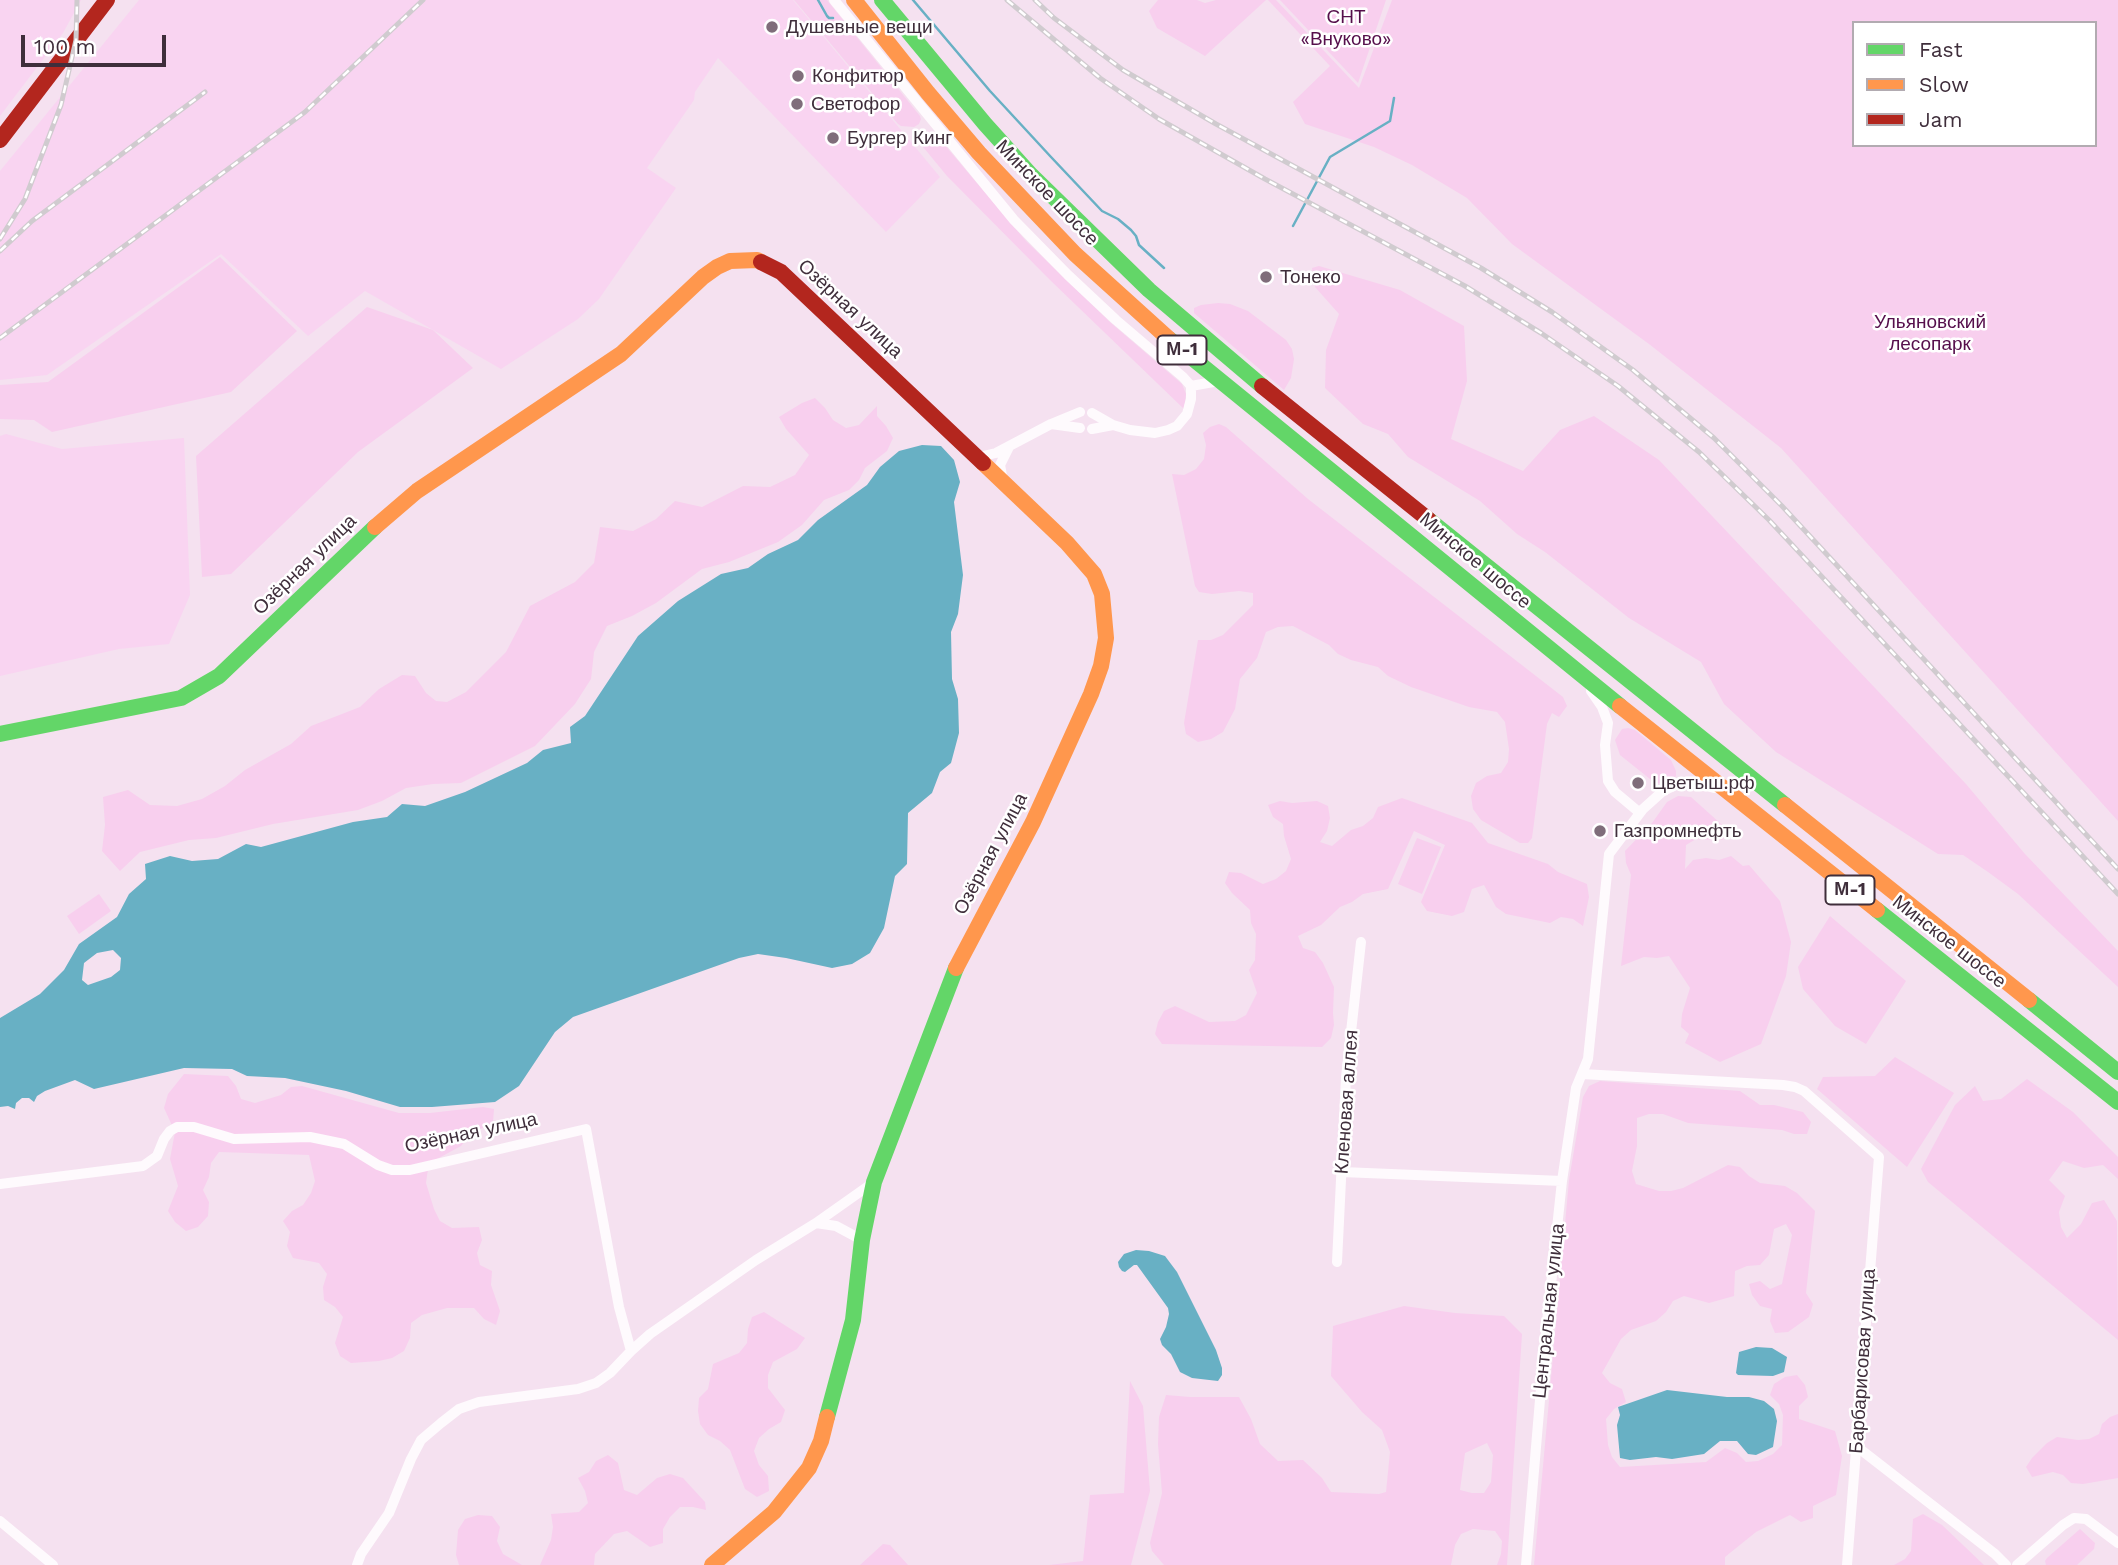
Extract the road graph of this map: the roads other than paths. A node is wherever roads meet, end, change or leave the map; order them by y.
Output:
1 (107, 0) edge
2 (834, 0) edge
3 (854, 0) edge
4 (882, 0) edge
5 (0, 140) edge
6 (1219, 382) junction
7 (1191, 386) junction
8 (1080, 412) dead end
9 (1092, 413) dead end
10 (1051, 424) junction
11 (1113, 425) junction
12 (1080, 428) dead end
13 (1092, 429) dead end
14 (1009, 446) junction
15 (975, 456) junction
16 (1004, 483) junction
17 (1583, 677) junction
18 (0, 734) edge
19 (1729, 794) junction
20 (1640, 813) junction
21 (1361, 942) dead end
22 (2118, 1072) edge
23 (1582, 1074) junction
24 (2118, 1102) edge
25 (1342, 1172) junction
26 (1562, 1181) junction
27 (874, 1182) junction
28 (0, 1184) edge
29 (816, 1223) junction
30 (862, 1240) junction
31 (1337, 1262) dead end
32 (631, 1351) junction
33 (1856, 1446) junction
34 (0, 1521) edge
35 (2118, 1543) edge
36 (53, 1565) edge
37 (357, 1565) edge
38 (712, 1565) edge
39 (1526, 1565) edge
40 (1847, 1565) edge
41 (2006, 1565) edge
42 (2017, 1565) edge

1 - 5 main road
2 - 7 street
3 - 6 main road, Минское шоссе / М-1
4 - 22 main road, Минское шоссе / М-1
6 - 7 street
6 - 17 main road, Минское шоссе / М-1
7 - 11 street
8 - 10 street
9 - 11 street
10 - 12 street
10 - 14 street
11 - 13 street
14 - 15 street
14 - 16 street
15 - 16 main road, Озёрная улица
15 - 18 main road, Озёрная улица
16 - 27 main road, Озёрная улица
17 - 19 main road, Минское шоссе / М-1
17 - 20 street
19 - 20 street
19 - 24 main road, Минское шоссе / М-1
20 - 23 street, Центральная улица
21 - 25 street, Кленовая аллея
23 - 26 street, Центральная улица
23 - 33 street, Барбарисовая улица
25 - 26 street
25 - 31 street, Кленовая аллея
26 - 39 street, Центральная улица
27 - 29 street
27 - 30 main road, Озёрная улица
28 - 32 street, Озёрная улица
29 - 30 street
29 - 32 street
30 - 38 main road, Озёрная улица
32 - 37 street
33 - 40 street, Барбарисовая улица
33 - 41 street
34 - 36 street
35 - 42 street

